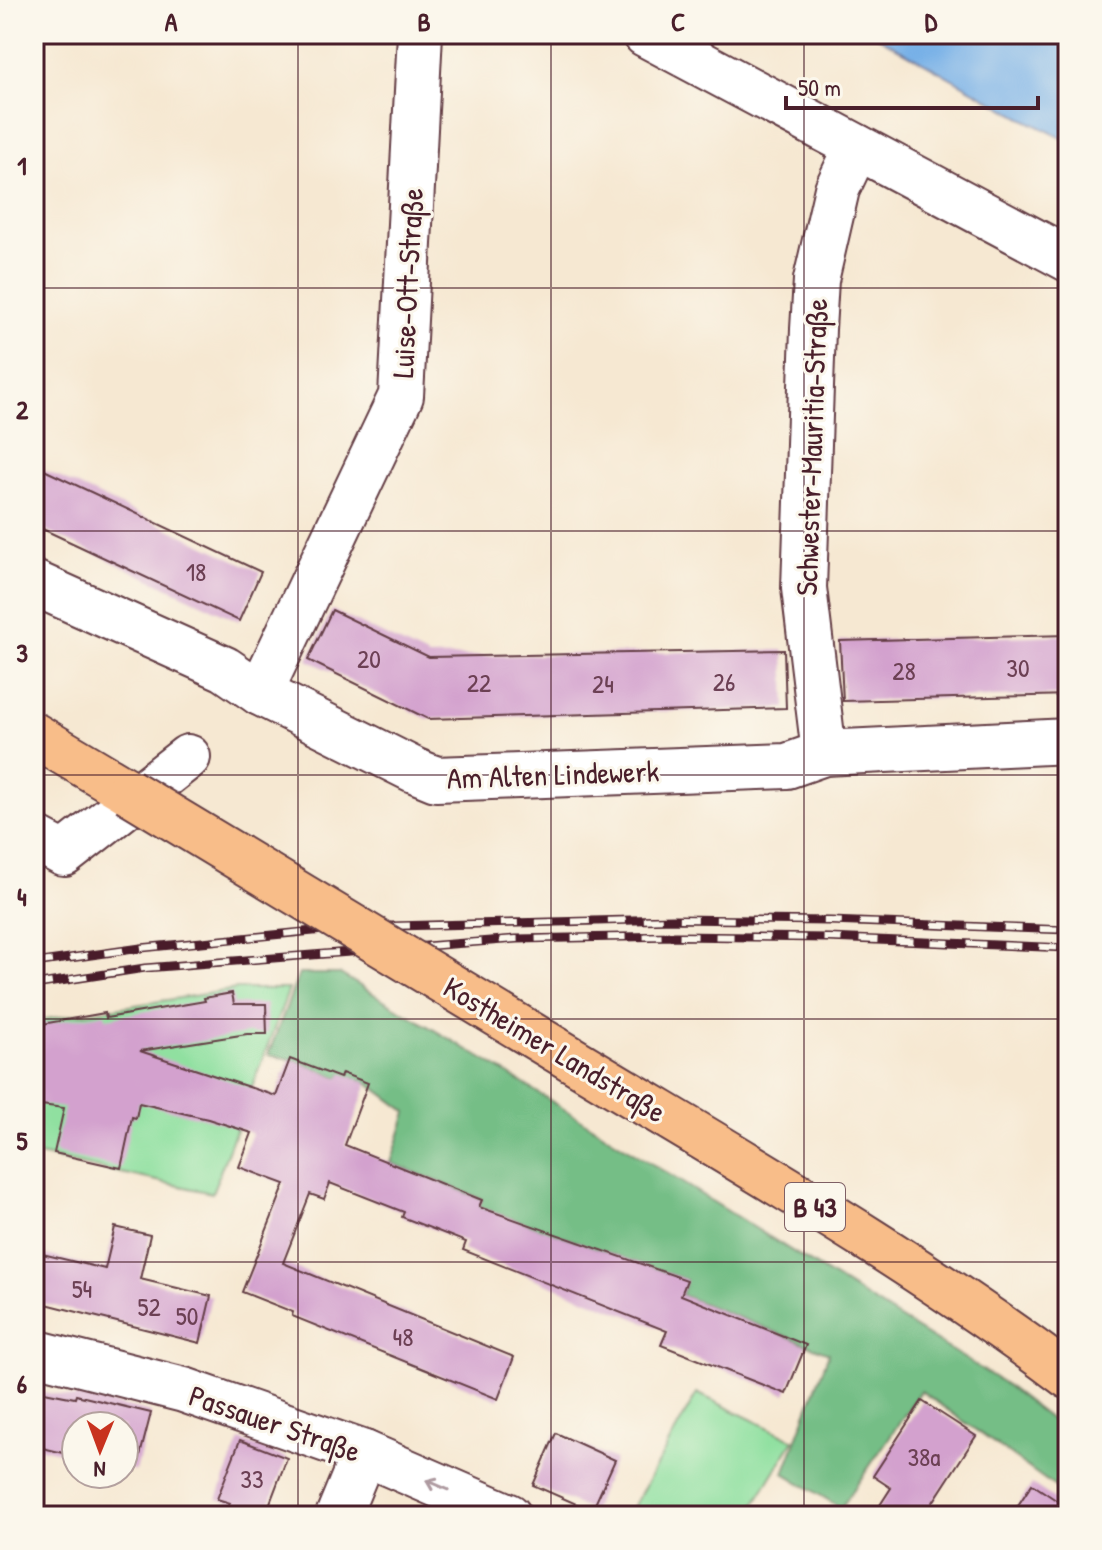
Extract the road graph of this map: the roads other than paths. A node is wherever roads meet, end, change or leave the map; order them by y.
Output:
1 (420, 34) edge
2 (645, 34) edge
3 (857, 147) junction
4 (1068, 259) edge
5 (34, 583) edge
6 (260, 693) junction
7 (34, 735) edge
8 (1068, 741) edge
9 (824, 753) junction
10 (188, 757) dead end
11 (34, 838) edge
12 (34, 1352) edge
13 (1068, 1376) edge
14 (364, 1453) junction
15 (338, 1516) edge
16 (509, 1516) edge

1 - 6 street, Luise-Ott-Straße
2 - 3 street
3 - 4 street
3 - 9 street, Schwester-Mauritia-Straße
5 - 6 street, Am Alten Lindewerk
6 - 9 street, Am Alten Lindewerk
7 - 13 main road, Kostheimer Landstraße / B 43, bridge
8 - 9 street, Am Alten Lindewerk
10 - 11 street
12 - 14 street, Passauer Straße
14 - 15 street
16 -> 14 street, Passauer Straße

